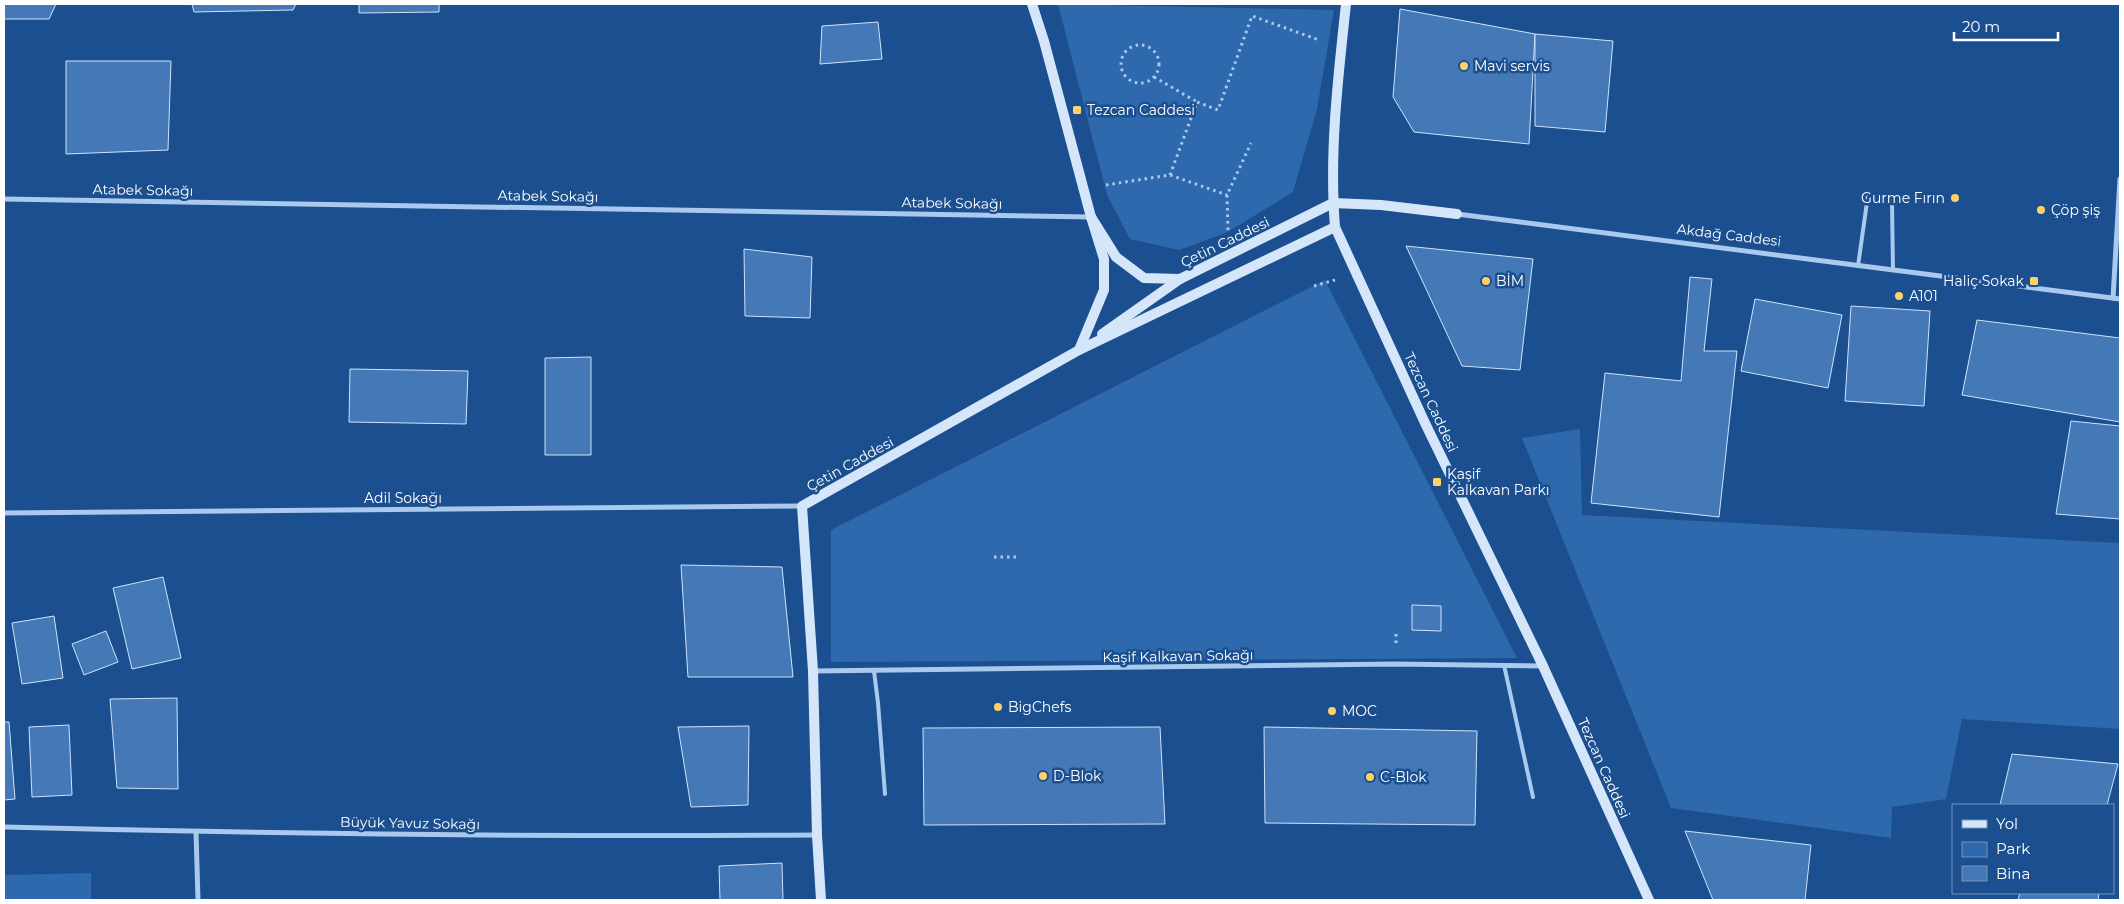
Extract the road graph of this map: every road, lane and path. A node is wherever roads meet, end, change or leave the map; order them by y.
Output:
1 (1032, 4) edge
2 (1346, 4) edge
3 (1341, 48) junction
4 (1154, 77) junction
5 (1197, 102) junction
6 (1251, 143) dead end
7 (1170, 175) junction
8 (2120, 179) edge
9 (1104, 186) dead end
10 (1227, 194) junction
11 (1868, 195) dead end
12 (4, 199) edge
13 (1333, 203) junction
14 (1892, 203) dead end
15 (1457, 214) joint
16 (1091, 217) junction
17 (1335, 227) junction
18 (1238, 251) junction
19 (1858, 266) junction
20 (1893, 270) junction
21 (1180, 279) junction
22 (2114, 298) junction
23 (2120, 299) edge
24 (1079, 350) junction
25 (802, 506) junction
26 (4, 513) edge
27 (1017, 557) dead end
28 (994, 558) dead end
29 (1504, 665) junction
30 (1543, 666) junction
31 (813, 671) junction
32 (874, 671) junction
33 (884, 794) dead end
34 (1533, 796) dead end
35 (4, 827) edge
36 (196, 832) junction
37 (817, 835) junction
38 (198, 900) edge
39 (821, 900) edge
40 (1649, 900) edge

1 - 16 street, Çetin Caddesi
2 - 3 street, Tezcan Caddesi
3 - 5 path
3 - 13 street, Tezcan Caddesi
4 - 4 path
4 - 5 path
5 - 7 path
6 - 10 path
7 - 9 path
7 - 10 path
8 - 22 street
10 - 18 path
11 - 19 lane
12 - 16 street, Atabek Sokağı
13 - 15 street, Akdağ Caddesi
13 - 17 street, Tezcan Caddesi
13 - 18 street, Çetin Caddesi
14 - 20 lane
15 - 19 street, Akdağ Caddesi
16 - 21 street, Çetin Caddesi
16 - 24 street, Çetin Caddesi
17 - 24 street
17 - 30 street, Tezcan Caddesi
18 - 21 street, Çetin Caddesi
19 - 20 street, Akdağ Caddesi
20 - 22 street, Akdağ Caddesi
21 - 24 street
22 - 23 street, Akdağ Caddesi
24 - 25 street, Çetin Caddesi
25 - 26 street, Adil Sokağı
25 - 31 street, Çetin Caddesi
27 - 28 path
29 - 30 street, Kaşif Kalkavan Sokağı
29 - 32 street, Kaşif Kalkavan Sokağı
29 - 34 lane
30 - 40 street, Tezcan Caddesi
31 - 32 street, Kaşif Kalkavan Sokağı
31 - 37 street, Çetin Caddesi
32 - 33 lane
35 - 36 street, Büyük Yavuz Sokağı
36 - 37 street, Büyük Yavuz Sokağı
36 - 38 street
37 - 39 street, Çetin Caddesi

